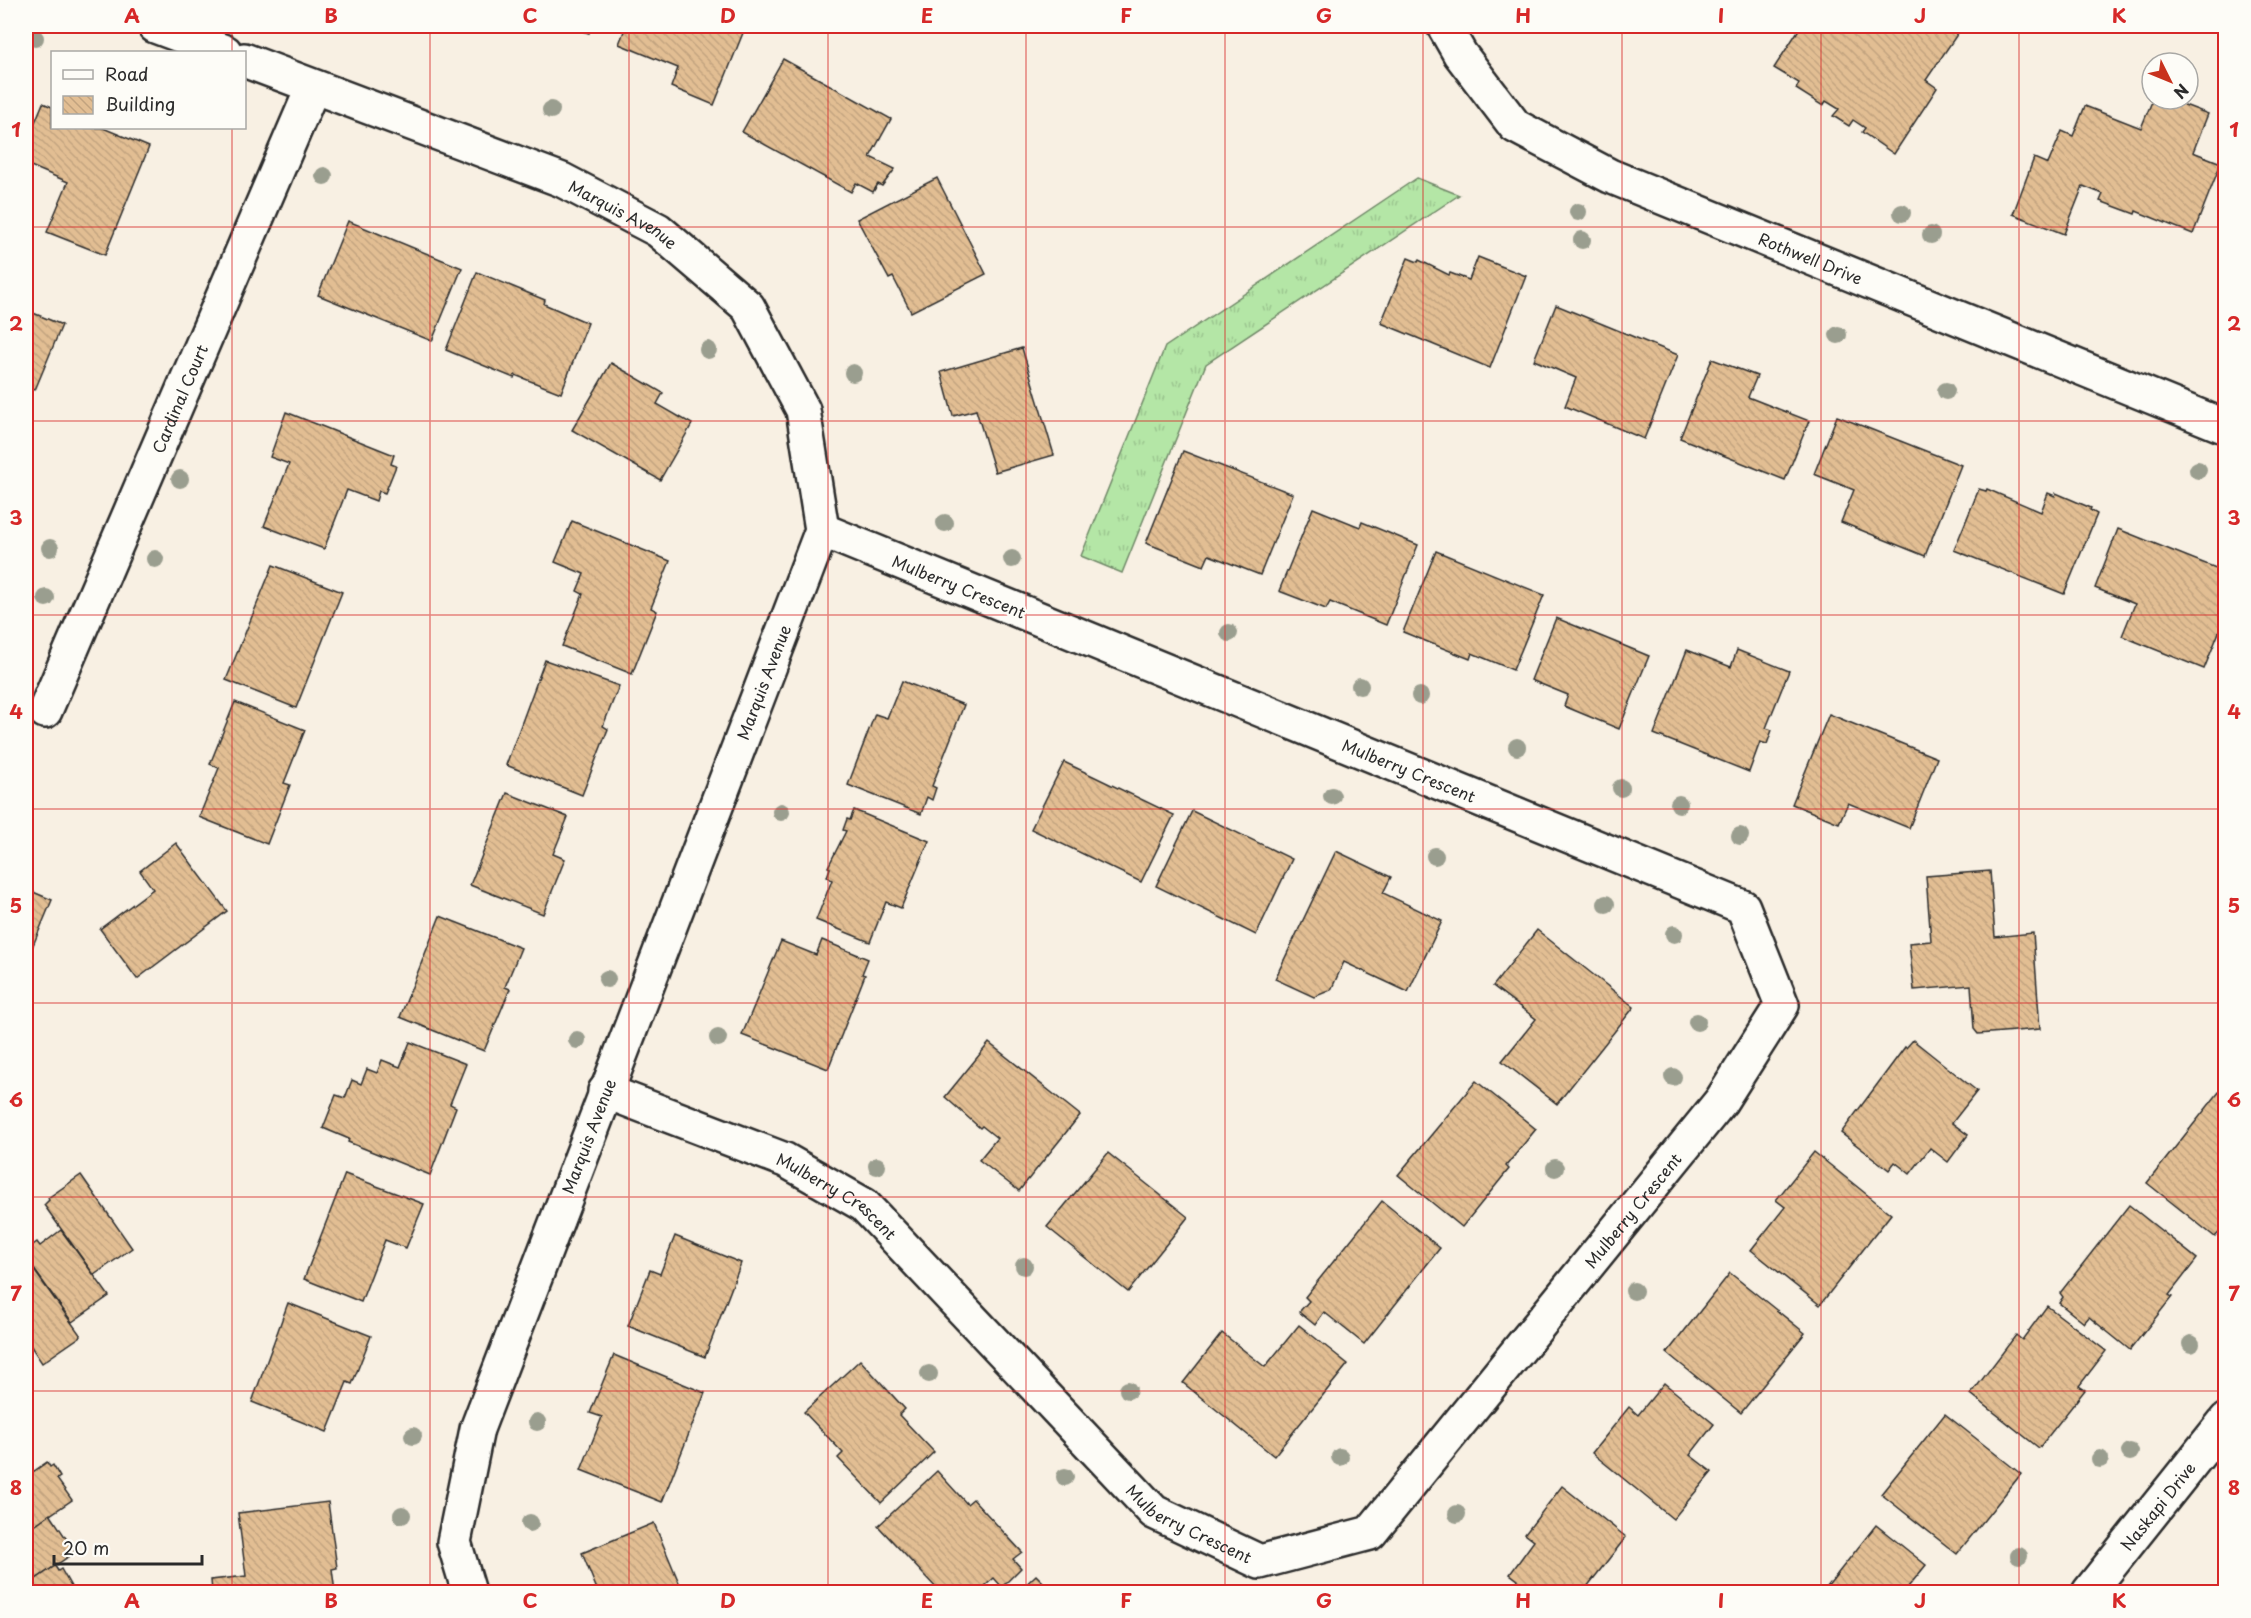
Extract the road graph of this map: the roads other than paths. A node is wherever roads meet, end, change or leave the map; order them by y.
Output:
1 (155, 26) edge
2 (1443, 26) edge
3 (222, 51) edge
4 (246, 61) edge
5 (313, 87) junction
6 (2226, 427) edge
7 (822, 530) junction
8 (45, 711) dead end
9 (605, 1091) junction
10 (2226, 1420) edge
11 (469, 1593) edge
12 (2089, 1593) edge

1 - 3 street
2 - 6 street, Rothwell Drive
4 - 5 street, Marquis Avenue
5 - 7 street, Marquis Avenue
5 - 8 street, Cardinal Court
7 - 9 street, Marquis Avenue
7 - 9 street, Mulberry Crescent
9 - 11 street, Marquis Avenue
10 - 12 street, Naskapi Drive

